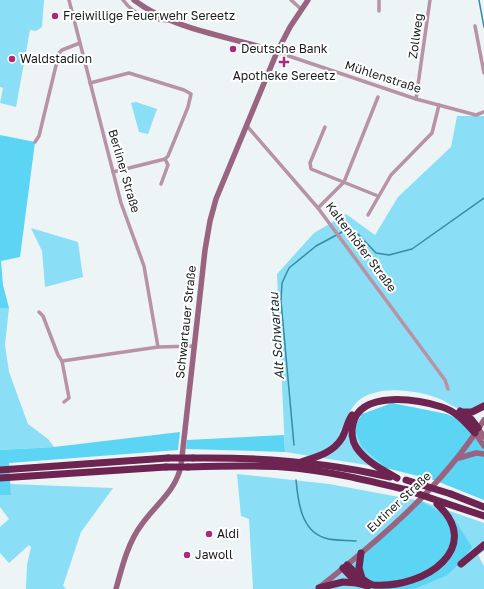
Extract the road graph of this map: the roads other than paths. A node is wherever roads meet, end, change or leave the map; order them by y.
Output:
1 (69, 0) edge
2 (123, 0) edge
3 (134, 0) edge
4 (291, 0) edge
5 (308, 0) edge
6 (379, 0) edge
7 (430, 0) edge
8 (301, 9) junction
9 (379, 12) dead end
10 (169, 21) junction
11 (475, 26) dead end
12 (80, 43) junction
13 (277, 52) junction
14 (484, 73) edge
15 (90, 83) junction
16 (378, 97) dead end
17 (416, 99) junction
18 (439, 105) junction
19 (484, 112) edge
20 (247, 126) junction
21 (325, 128) dead end
22 (36, 142) dead end
23 (165, 159) junction
24 (113, 172) junction
25 (344, 182) junction
26 (161, 184) dead end
27 (378, 196) junction
28 (318, 208) junction
29 (368, 215) dead end
30 (39, 312) dead end
31 (195, 346) junction
32 (158, 347) junction
33 (62, 361) junction
34 (448, 389) dead end
35 (64, 402) dead end
36 (484, 406) edge
37 (461, 412) junction
38 (484, 420) edge
39 (477, 431) junction
40 (484, 437) edge
41 (484, 446) edge
42 (484, 454) edge
43 (458, 458) junction
44 (301, 462) junction
45 (0, 470) edge
46 (0, 478) edge
47 (397, 478) junction
48 (406, 491) junction
49 (484, 507) edge
50 (484, 516) edge
51 (458, 518) dead end
52 (484, 545) edge
53 (466, 551) dead end
54 (361, 553) junction
55 (345, 567) junction
56 (360, 581) junction
57 (423, 584) dead end
58 (318, 588) edge
59 (116, 589) edge
60 (381, 589) edge

1 - 12 street, Berliner Straße
2 - 10 street
3 - 10 street
4 - 8 street
5 - 8 street, Schwartauer Straße
6 - 9 street
7 - 17 street, Zollweg
8 - 13 street, Schwartauer Straße
10 - 13 street
11 - 14 street
12 - 15 street, Berliner Straße
12 - 22 street
13 - 17 street, Mühlenstraße
13 - 20 street, Schwartauer Straße
15 - 23 street
15 - 24 street, Berliner Straße
16 - 25 street
17 - 18 street, Mühlenstraße
18 - 19 street, Mühlenstraße
18 - 27 street
20 - 28 street, Kaltenhöfer Straße
20 - 31 street, Schwartauer Straße
21 - 25 street
23 - 24 street
23 - 26 street
24 - 32 street, Berliner Straße
25 - 27 street
25 - 28 street
27 - 29 street
28 - 34 street, Kaltenhöfer Straße
30 - 33 street
31 - 32 street
31 - 59 street, Schwartauer Straße
32 - 33 street
33 - 35 street
36 - 37 highway
37 - 39 highway
37 - 44 highway
38 - 39 street, Eutiner Straße
39 - 40 street
39 - 41 street
39 - 43 street, Eutiner Straße
39 - 47 highway
42 - 43 street
43 - 54 street, Eutiner Straße
44 - 45 highway, bridge
44 - 47 highway
46 - 48 highway, bridge
47 - 49 highway, bridge
48 - 50 highway, bridge
48 - 51 highway
52 - 53 highway
54 - 55 street, Eutiner Straße
54 - 56 highway
55 - 56 highway
55 - 58 street, Eutiner Straße
56 - 57 highway
56 - 58 highway
56 - 60 highway

